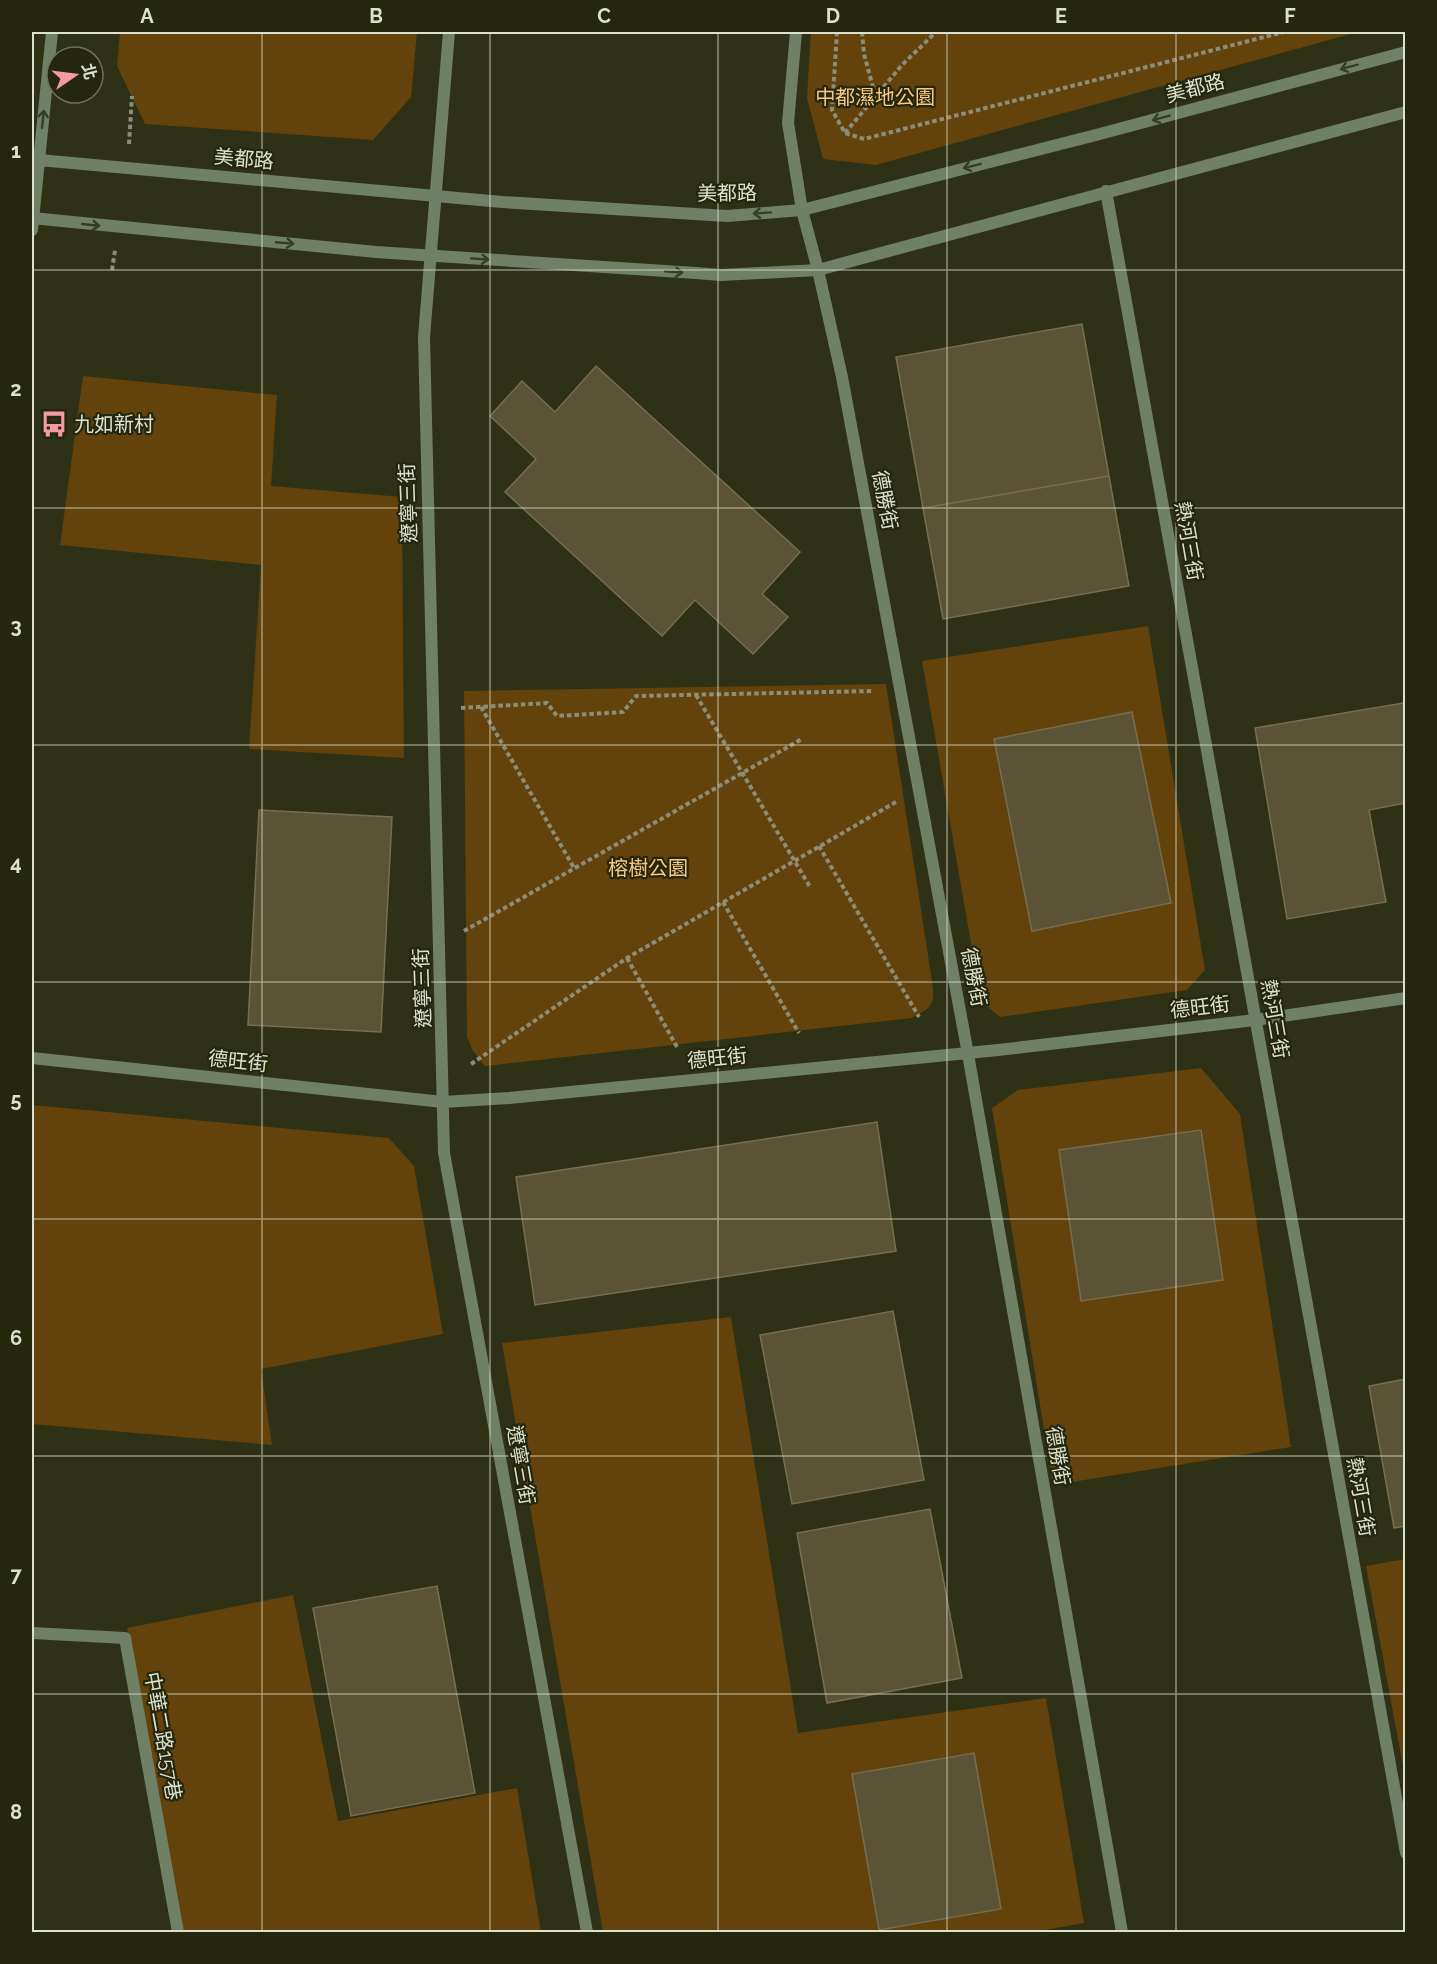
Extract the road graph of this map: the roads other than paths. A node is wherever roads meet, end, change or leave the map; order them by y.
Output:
1 (52, 32) edge
2 (449, 32) edge
3 (796, 32) edge
4 (1406, 52) edge
5 (1406, 112) edge
6 (35, 162) edge
7 (1106, 191) junction
8 (435, 196) junction
9 (802, 210) junction
10 (32, 223) edge
11 (431, 256) junction
12 (818, 270) junction
13 (1406, 998) edge
14 (1255, 1020) junction
15 (968, 1054) junction
16 (32, 1058) edge
17 (443, 1102) junction
18 (32, 1633) edge
19 (1406, 1853) edge
20 (178, 1932) edge
21 (587, 1932) edge
22 (1122, 1932) edge

6 -> 1 street
2 - 8 street, 遼寧三街
3 - 9 street, 德勝街
4 -> 9 street, 美都路
5 - 7 street
6 - 8 street, 美都路
6 - 10 street
7 - 12 street
7 - 14 street, 熱河三街
9 -> 8 street, 美都路
8 - 11 street, 遼寧三街
9 - 12 street, 德勝街
10 -> 11 street
11 -> 12 street
11 - 17 street, 遼寧三街
12 - 15 street, 德勝街
13 - 14 street, 德旺街
14 - 15 street, 德旺街
14 - 19 street, 熱河三街
15 - 17 street, 德旺街
15 - 22 street, 德勝街
16 - 17 street, 德旺街
17 - 21 street, 遼寧三街
18 - 20 street, 中華二路157巷

